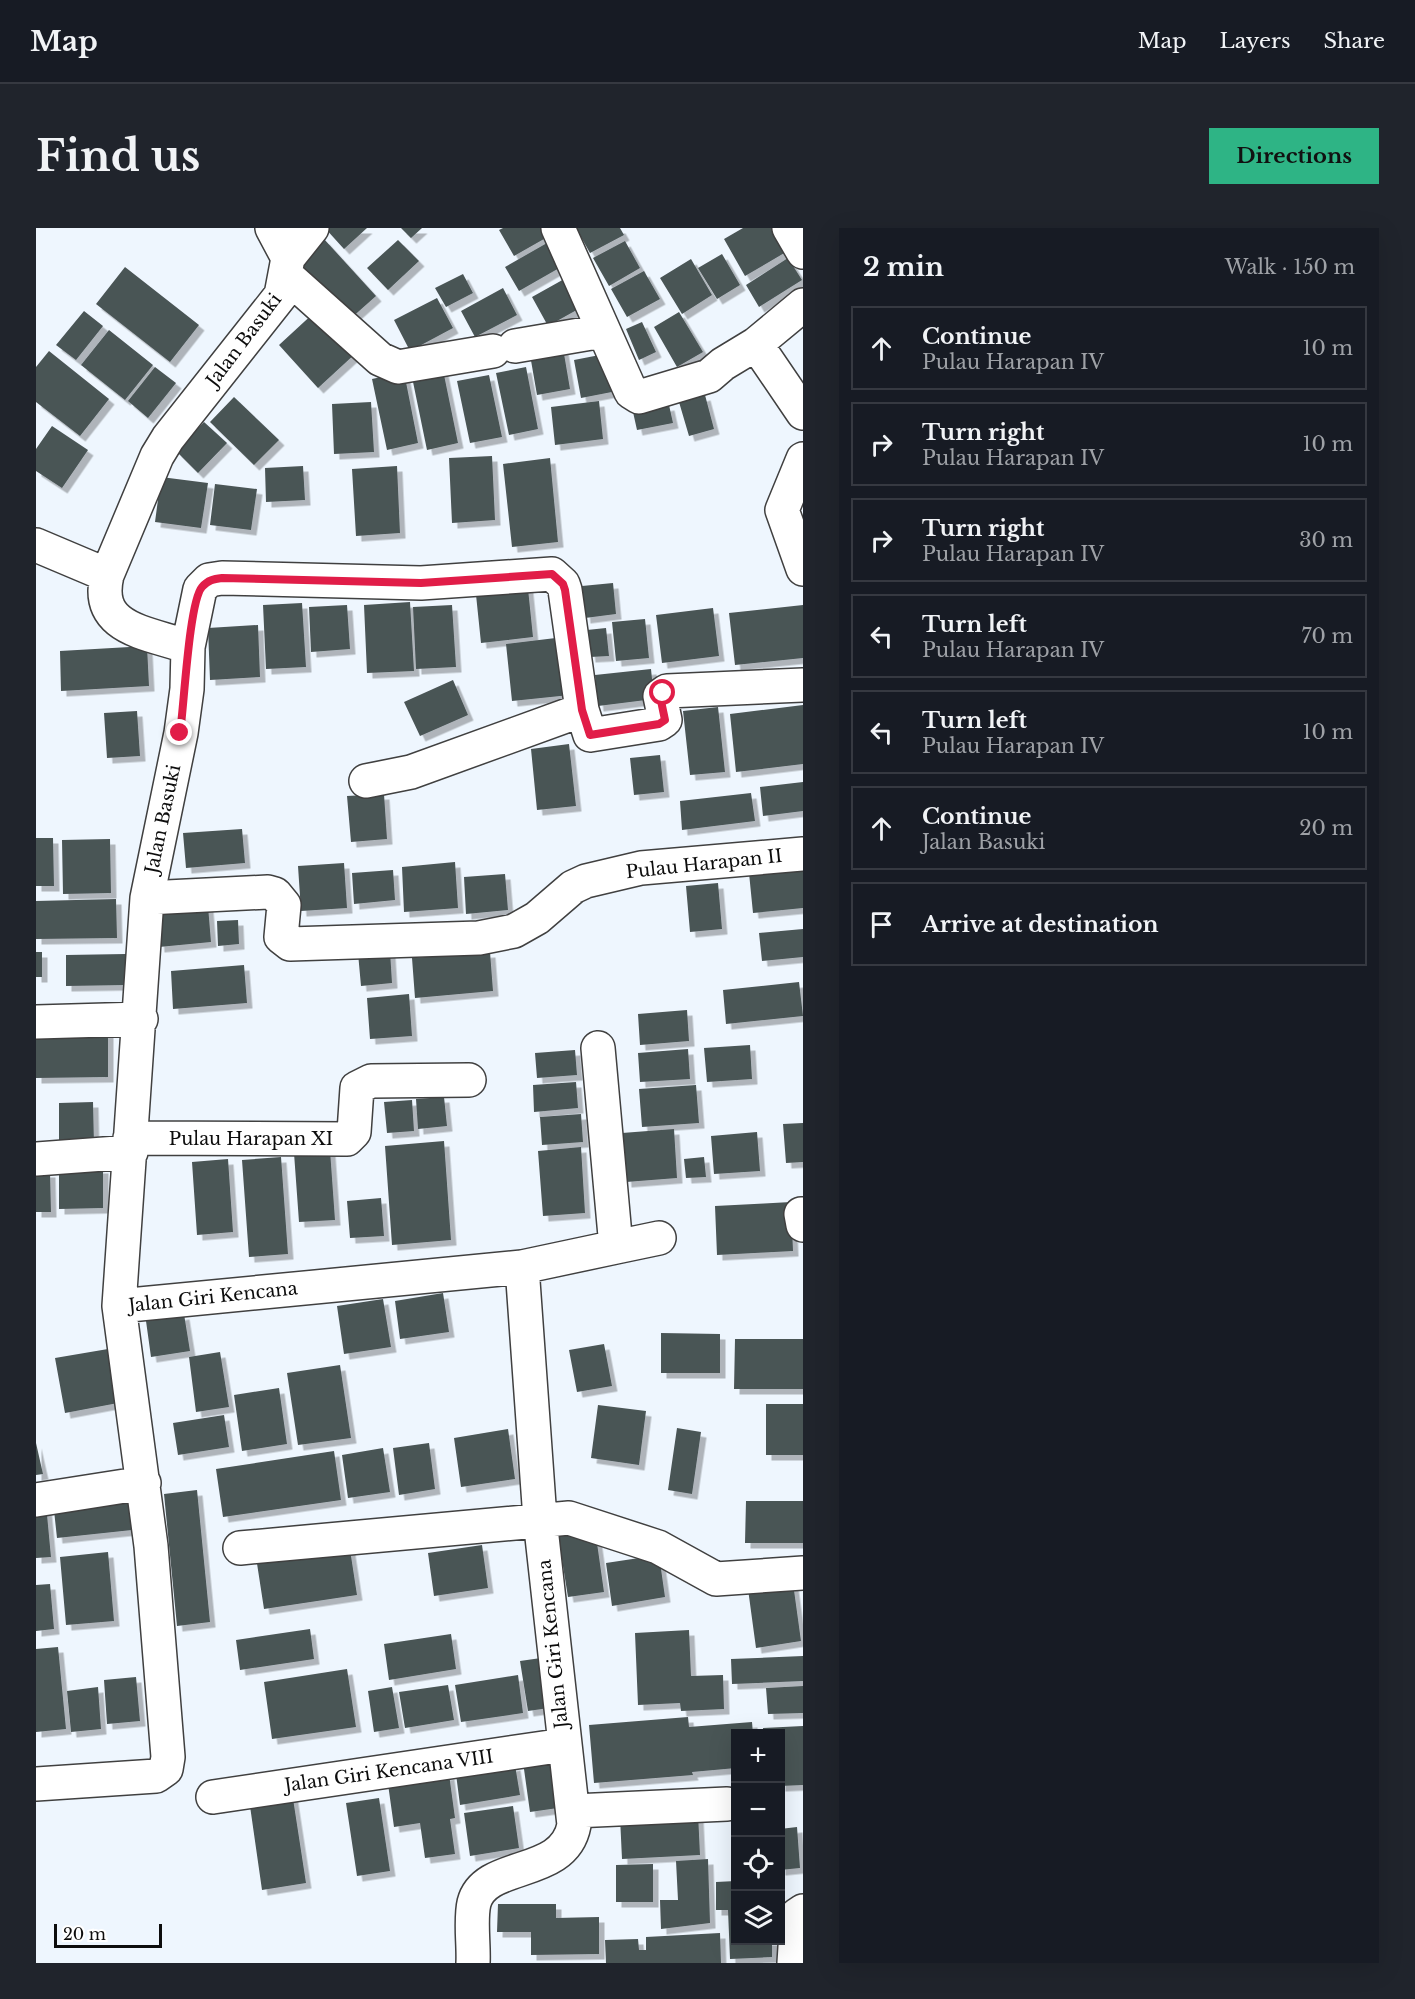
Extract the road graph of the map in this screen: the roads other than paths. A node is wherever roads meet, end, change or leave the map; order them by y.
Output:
1 (272, 228) edge
2 (312, 228) edge
3 (558, 228) edge
4 (789, 228) edge
5 (803, 252) edge
6 (287, 267) junction
7 (803, 305) edge
8 (603, 331) junction
9 (756, 344) junction
10 (803, 413) edge
11 (803, 459) edge
12 (36, 546) edge
13 (803, 569) edge
14 (107, 575) junction
15 (188, 647) junction
16 (803, 685) edge
17 (582, 710) junction
18 (366, 781) dead end
19 (803, 854) edge
20 (147, 898) junction
21 (141, 1019) junction
22 (36, 1022) edge
23 (598, 1048) dead end
24 (469, 1080) dead end
25 (131, 1145) junction
26 (36, 1159) edge
27 (659, 1238) dead end
28 (616, 1247) junction
29 (522, 1267) junction
30 (120, 1306) junction
31 (144, 1483) junction
32 (36, 1500) edge
33 (540, 1519) junction
34 (240, 1548) dead end
35 (803, 1573) edge
36 (564, 1745) junction
37 (36, 1784) edge
38 (213, 1797) dead end
39 (727, 1804) dead end
40 (573, 1811) junction
41 (803, 1911) edge
42 (473, 1963) edge
43 (794, 1963) edge

1 - 6 street
2 - 6 street, Jalan Basuki
3 - 8 street
4 - 5 street
6 - 8 street
6 - 14 street, Jalan Basuki
7 - 9 street
8 - 9 street
9 - 10 street
11 - 13 street
12 - 14 street
14 - 15 street, Jalan Basuki
15 - 17 street
15 - 20 street, Jalan Basuki
16 - 17 street
17 - 18 street
19 - 20 street, Pulau Harapan II
20 - 21 street, Jalan Basuki
21 - 22 street
21 - 25 street, Jalan Basuki
23 - 28 street
24 - 25 street, Pulau Harapan XI
25 - 26 street
25 - 30 street, Jalan Basuki
27 - 28 street, Jalan Giri Kencana
28 - 29 street, Jalan Giri Kencana
29 - 30 street, Jalan Giri Kencana
29 - 33 street, Jalan Giri Kencana
30 - 31 street, Jalan Basuki
31 - 32 street
31 - 37 street, Jalan Basuki
33 - 34 street
33 - 35 street
33 - 36 street, Jalan Giri Kencana
36 - 38 street, Jalan Giri Kencana VIII
36 - 40 street, Jalan Giri Kencana
39 - 40 street
40 - 42 street, Jalan Giri Kencana
41 - 43 street

